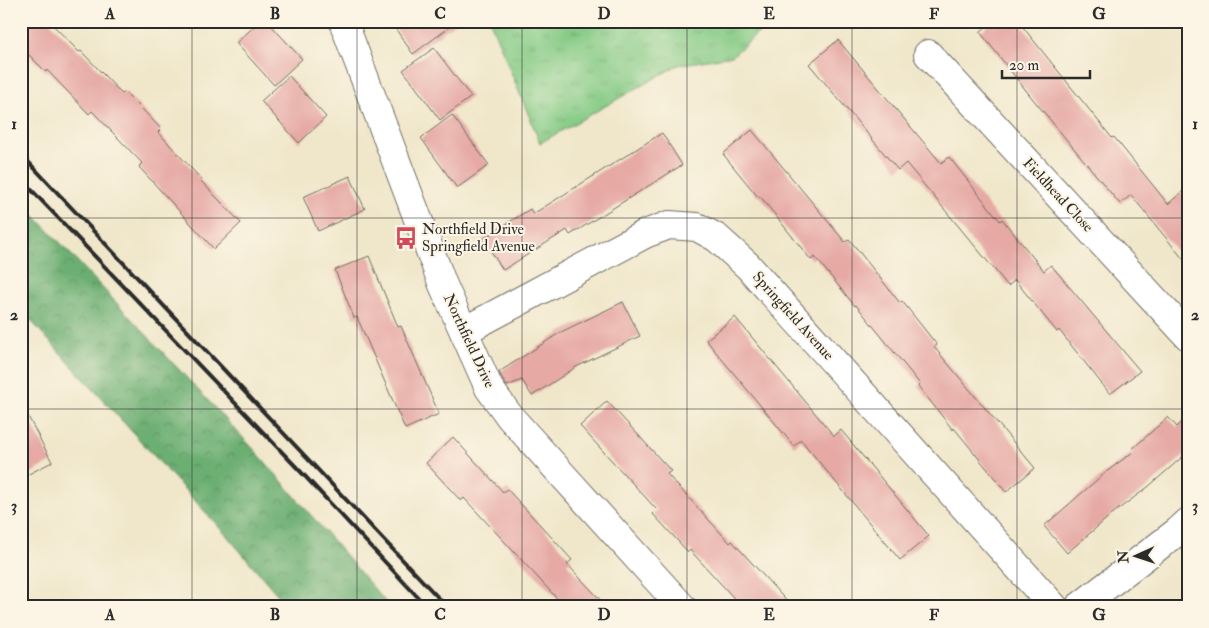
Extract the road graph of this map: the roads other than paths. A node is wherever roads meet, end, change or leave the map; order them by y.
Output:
1 (343, 21) edge
2 (928, 54) dead end
3 (464, 331) junction
4 (1188, 336) edge
5 (1188, 522) edge
6 (682, 607) edge
7 (1054, 607) edge
8 (1079, 607) edge

1 - 3 street, Northfield Drive
2 - 4 street, Fieldhead Close
3 - 6 street, Northfield Drive
3 - 7 street, Springfield Avenue
5 - 8 street

